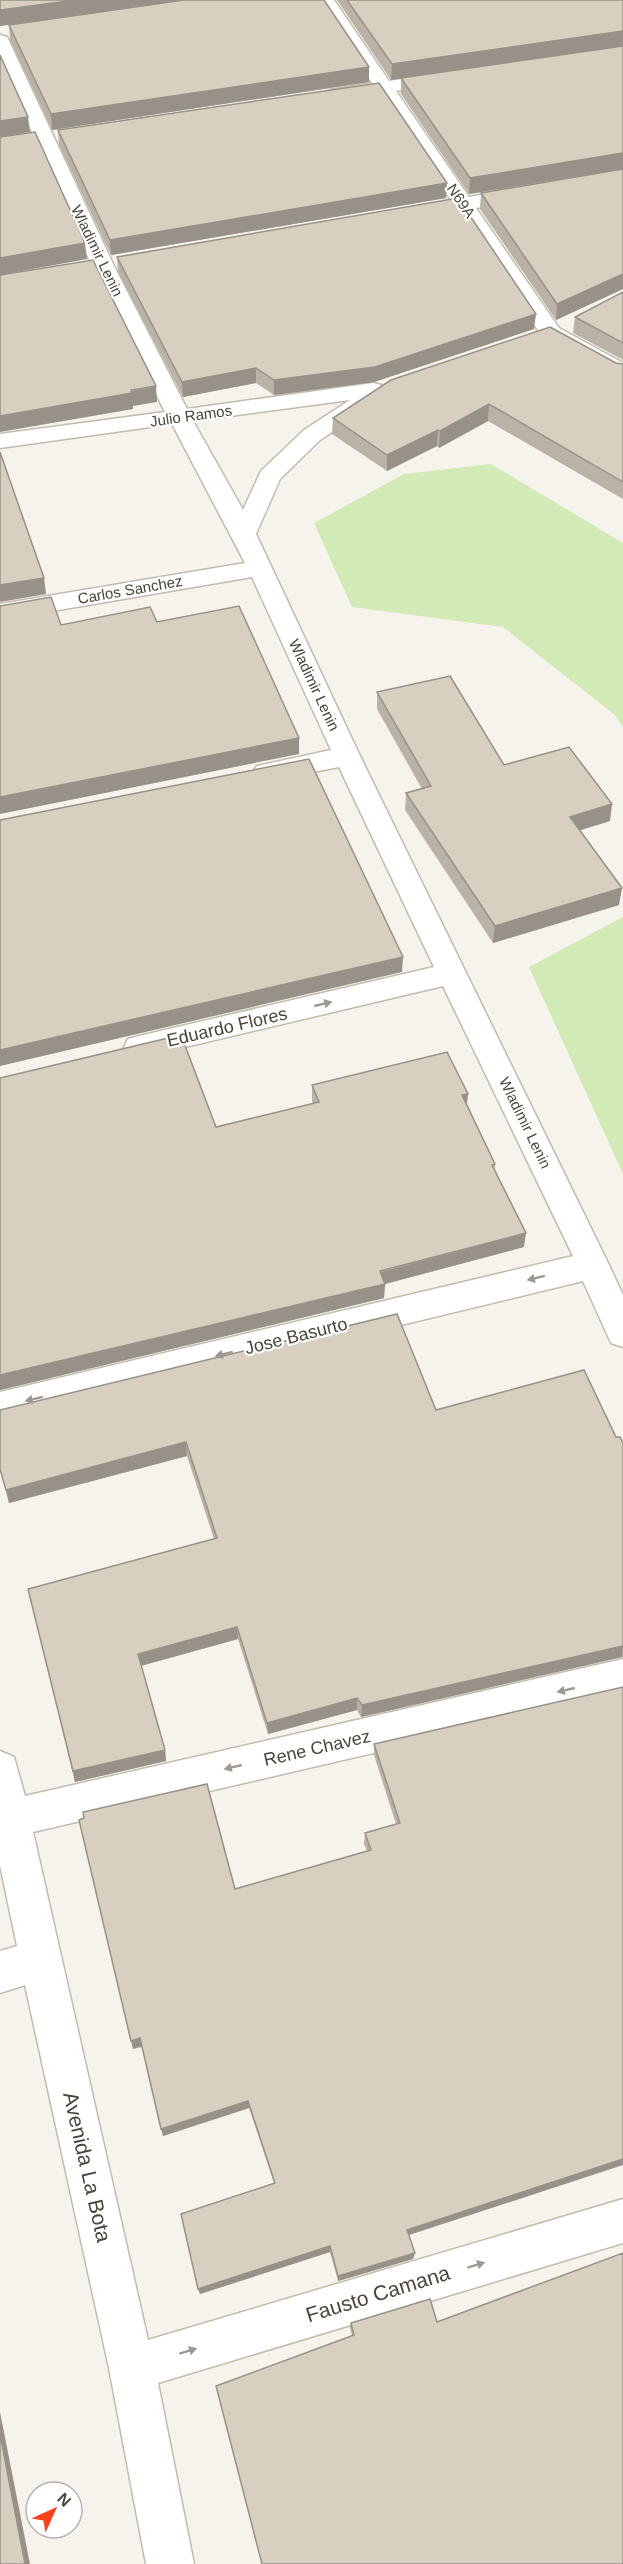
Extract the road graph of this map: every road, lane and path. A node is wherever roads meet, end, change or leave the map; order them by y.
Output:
1 (325, 0) edge
2 (4, 35) edge
3 (464, 76) edge
4 (385, 87) junction
5 (314, 98) edge
6 (67, 136) edge
7 (44, 139) junction
8 (22, 142) edge
9 (543, 190) edge
10 (463, 204) junction
11 (405, 214) edge
12 (126, 262) edge
13 (103, 266) junction
14 (80, 270) edge
15 (572, 323) edge
16 (551, 333) junction
17 (528, 341) edge
18 (623, 372) edge
19 (180, 418) junction
20 (0, 441) edge
21 (244, 534) junction
22 (260, 568) junction
23 (0, 612) edge
24 (347, 756) junction
25 (243, 777) edge
26 (453, 973) junction
27 (116, 1052) edge
28 (593, 1265) junction
29 (623, 1333) edge
30 (0, 1407) edge
31 (623, 1677) edge
32 (0, 1770) edge
33 (11, 1818) junction
34 (40, 1960) junction
35 (0, 1971) edge
36 (623, 2221) edge
37 (132, 2368) junction
38 (170, 2564) edge

1 - 4 street, N69A
2 - 7 street, Wladimir Lenin
3 - 4 street
4 - 5 street
4 - 10 street, N69A
6 - 7 street
7 - 8 street
7 - 13 street, Wladimir Lenin
9 - 10 street
10 - 11 street
10 - 16 street, N69A
12 - 13 street
13 - 14 street
13 - 19 street, Wladimir Lenin
15 - 16 street
16 - 17 street
16 - 18 street, N69A
19 - 20 street, Julio Ramos
19 - 21 street, Wladimir Lenin
19 - 21 street, Julio Ramos
21 - 22 street, Wladimir Lenin
22 - 23 street, Carlos Sanchez
22 - 24 street, Wladimir Lenin
24 - 25 street
24 - 26 street, Wladimir Lenin
27 -> 26 street, Eduardo Flores
26 - 28 street, Wladimir Lenin
28 - 29 street, Wladimir Lenin
28 -> 30 street, Jose Basurto
31 -> 33 street, Rene Chavez
32 - 33 street, Avenida La Bota
33 - 34 street, Avenida La Bota
34 - 35 street
34 - 37 street, Avenida La Bota
37 -> 36 street, Fausto Camana
37 - 38 street, Avenida La Bota

